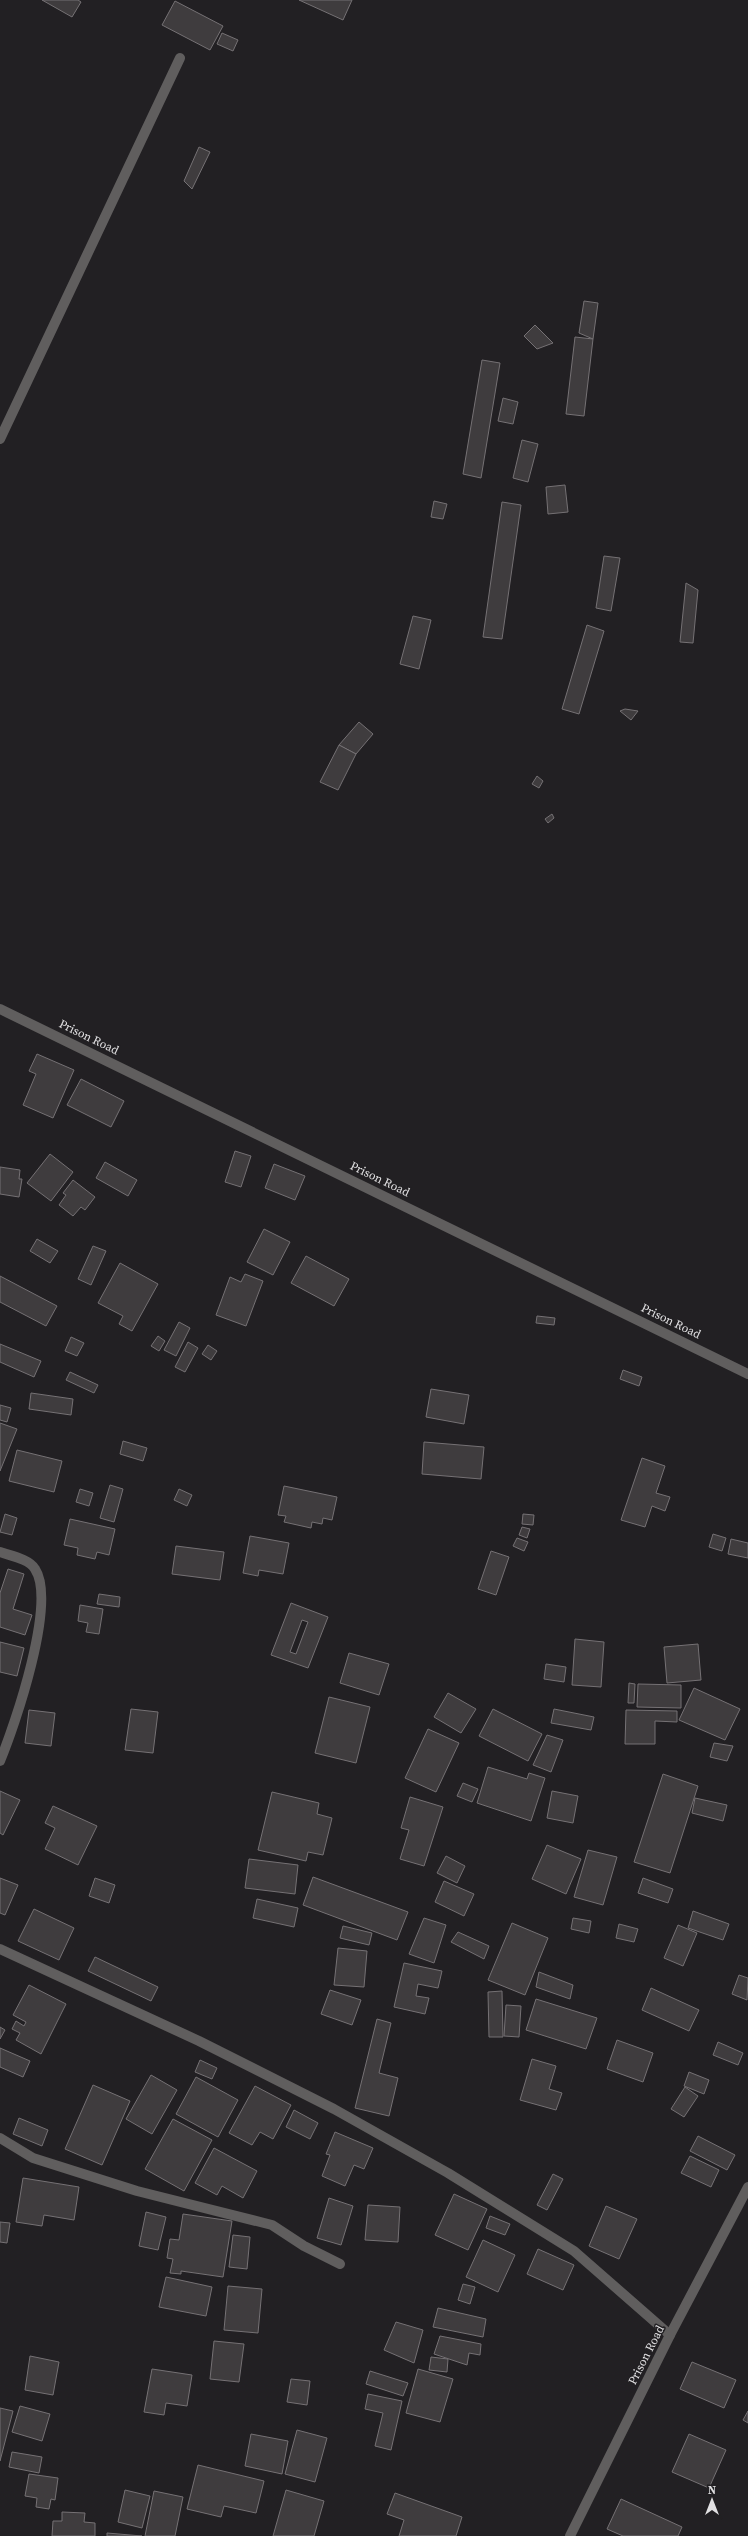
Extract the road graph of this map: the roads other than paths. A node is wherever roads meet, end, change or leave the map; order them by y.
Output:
1 (180, 58) dead end
2 (0, 439) edge
3 (0, 1009) edge
4 (748, 1374) edge
5 (0, 1552) edge
6 (0, 1761) edge
7 (0, 1949) edge
8 (0, 2138) edge
9 (748, 2187) edge
10 (340, 2264) dead end
11 (670, 2335) junction
12 (570, 2536) edge

1 - 2 street
3 - 4 street, Prison Road
5 - 6 street
7 - 11 street
8 - 10 street
9 - 11 street, Prison Road
11 - 12 street, Prison Road

